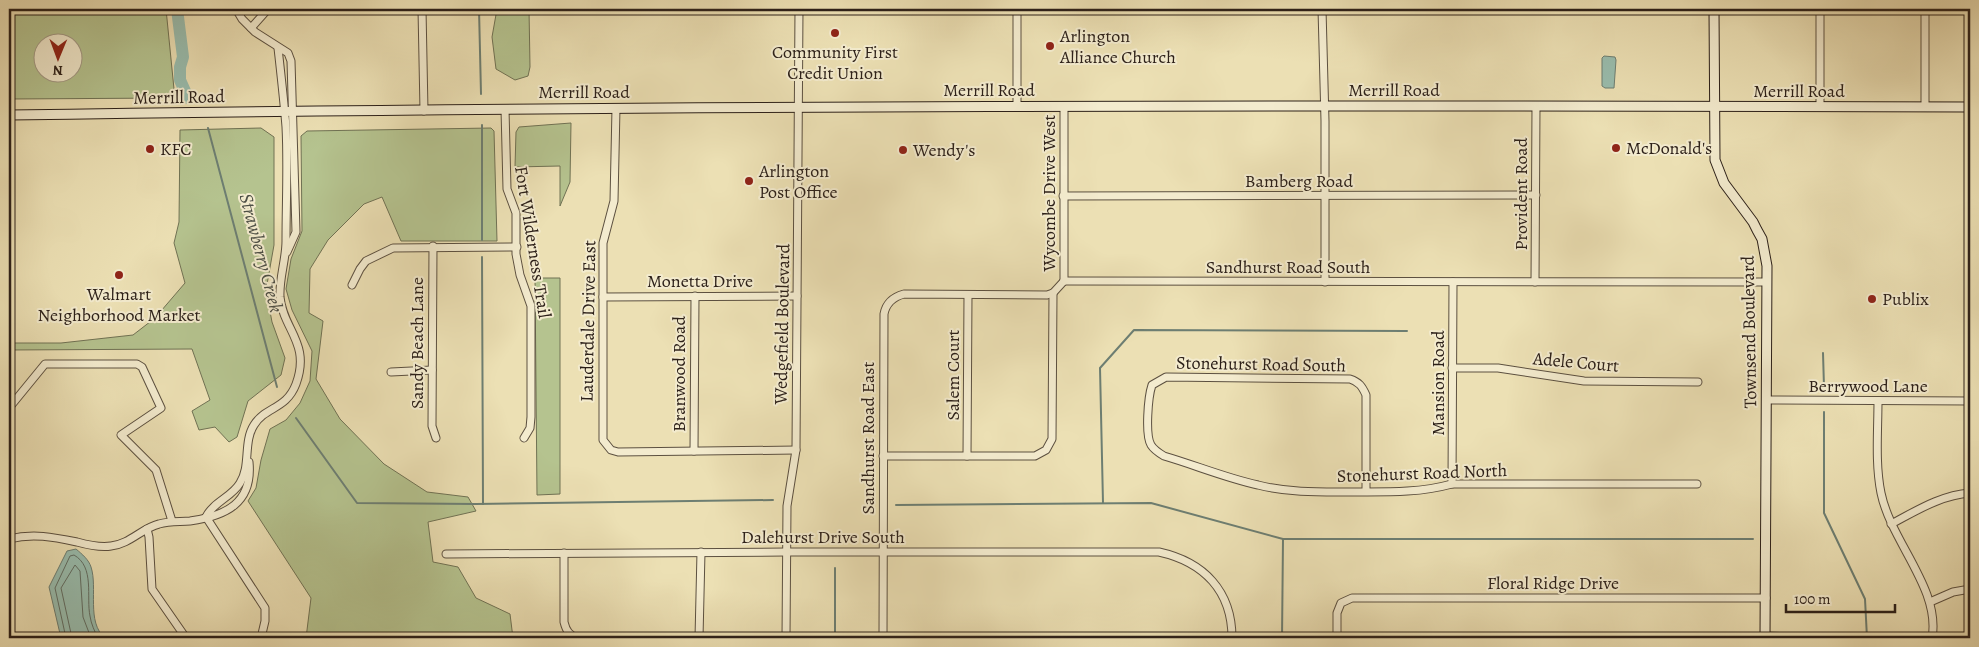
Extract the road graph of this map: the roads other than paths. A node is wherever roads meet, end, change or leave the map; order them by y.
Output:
1 (236, 9) edge
2 (268, 9) edge
3 (422, 9) edge
4 (799, 9) edge
5 (1017, 9) edge
6 (1322, 9) edge
7 (1714, 9) edge
8 (1820, 9) edge
9 (1925, 9) edge
10 (251, 28) junction
11 (1017, 106) junction
12 (1064, 106) junction
13 (1324, 106) junction
14 (1536, 106) junction
15 (799, 107) junction
16 (1714, 107) junction
17 (1820, 107) junction
18 (1926, 107) junction
19 (1970, 107) edge
20 (616, 108) junction
21 (505, 109) junction
22 (424, 110) junction
23 (289, 112) junction
24 (9, 115) edge
25 (1536, 195) junction
26 (1063, 196) junction
27 (1325, 196) junction
28 (433, 246) junction
29 (517, 247) junction
30 (1064, 281) junction
31 (1325, 282) junction
32 (1453, 282) junction
33 (1535, 282) junction
34 (1767, 282) junction
35 (352, 285) dead end
36 (1053, 293) junction
37 (968, 295) junction
38 (695, 296) junction
39 (797, 296) junction
40 (602, 297) junction
41 (1452, 368) junction
42 (432, 370) junction
43 (390, 372) dead end
44 (1698, 382) dead end
45 (1767, 400) junction
46 (1878, 401) junction
47 (1970, 401) edge
48 (9, 408) edge
49 (436, 438) dead end
50 (524, 438) dead end
51 (248, 450) junction
52 (796, 450) junction
53 (1155, 450) joint
54 (694, 451) junction
55 (883, 456) junction
56 (967, 456) junction
57 (1452, 484) junction
58 (1697, 484) dead end
59 (1366, 492) junction
60 (1970, 493) edge
61 (206, 517) junction
62 (172, 521) junction
63 (1891, 524) junction
64 (147, 529) junction
65 (9, 539) edge
66 (701, 552) junction
67 (786, 552) junction
68 (883, 552) junction
69 (446, 554) dead end
70 (564, 554) junction
71 (1970, 589) edge
72 (1766, 598) junction
73 (1930, 602) junction
74 (1766, 637) edge
75 (186, 638) edge
76 (261, 638) edge
77 (578, 638) edge
78 (699, 638) edge
79 (786, 638) edge
80 (883, 638) edge
81 (1131, 638) edge
82 (1232, 638) edge
83 (1337, 638) edge
84 (1818, 638) edge
85 (1932, 638) edge

1 - 10 street
2 - 10 street
3 - 22 street
4 - 15 street, Wedgefield Boulevard
5 - 11 street
6 - 13 street
7 - 16 main road, Townsend Boulevard
8 - 17 street
9 - 18 street
10 - 23 street
11 - 12 main road, Merrill Road
11 - 15 main road, Merrill Road
12 - 13 main road, Merrill Road
12 - 26 street, Wycombe Drive West
13 - 14 main road, Merrill Road
13 - 27 street
14 - 16 main road, Merrill Road
14 - 25 street, Provident Road
15 - 20 main road, Merrill Road
15 - 39 street, Wedgefield Boulevard
16 - 17 main road, Merrill Road
16 - 34 main road, Townsend Boulevard
17 - 18 main road, Merrill Road
18 - 19 main road, Merrill Road
20 - 21 main road, Merrill Road
20 - 40 street, Lauderdale Drive East
21 - 22 main road, Merrill Road
21 - 29 street, Fort Wilderness Trail
22 - 23 main road, Merrill Road
23 - 24 main road, Merrill Road
23 - 51 street
25 - 27 street, Bamberg Road
25 - 33 street, Provident Road
26 - 27 street, Bamberg Road
26 - 30 street, Wycombe Drive West
27 - 31 street
28 - 29 street
28 - 35 street
28 - 42 street, Sandy Beach Lane
29 - 50 street, Fort Wilderness Trail
30 - 31 street, Sandhurst Road South
30 - 36 street
31 - 32 street, Sandhurst Road South
32 - 33 street, Sandhurst Road South
32 - 41 street, Mansion Road
33 - 34 street, Sandhurst Road South
34 - 45 main road, Townsend Boulevard
36 - 37 street
36 - 56 street, Wycombe Drive West
37 - 55 street, Sandhurst Road East
37 - 56 street, Salem Court
38 - 39 street, Monetta Drive
38 - 40 street, Monetta Drive
38 - 54 street, Branwood Road
39 - 52 street, Wedgefield Boulevard
40 - 54 street, Lauderdale Drive East
41 - 44 street, Adele Court
41 - 57 street, Mansion Road
42 - 43 street
42 - 49 street, Sandy Beach Lane
45 - 46 street, Berrywood Lane
45 - 72 main road, Townsend Boulevard
46 - 47 street, Berrywood Lane
46 - 63 street
48 - 62 street
51 - 61 street
51 - 61 street
52 - 54 street
52 - 67 street, Wedgefield Boulevard
53 - 59 street, Stonehurst Road North
53 - 59 street, Stonehurst Road South
55 - 56 street
55 - 68 street, Sandhurst Road East
57 - 58 street, Stonehurst Road North
57 - 59 street, Stonehurst Road North
60 - 63 street
61 - 62 street
61 - 76 street
62 - 64 street
63 - 73 street
64 - 65 street
64 - 75 street
66 - 67 street, Dalehurst Drive South
66 - 70 street, Dalehurst Drive South
66 - 78 street
67 - 68 street, Dalehurst Drive South
67 - 79 street, Wedgefield Boulevard
68 - 80 street, Sandhurst Road East
68 - 82 street, Dalehurst Drive South
69 - 70 street, Dalehurst Drive South
70 - 77 street
71 - 73 street
72 - 74 main road, Townsend Boulevard
72 - 83 street, Floral Ridge Drive
73 - 85 street
74 - 84 street
80 - 81 street

